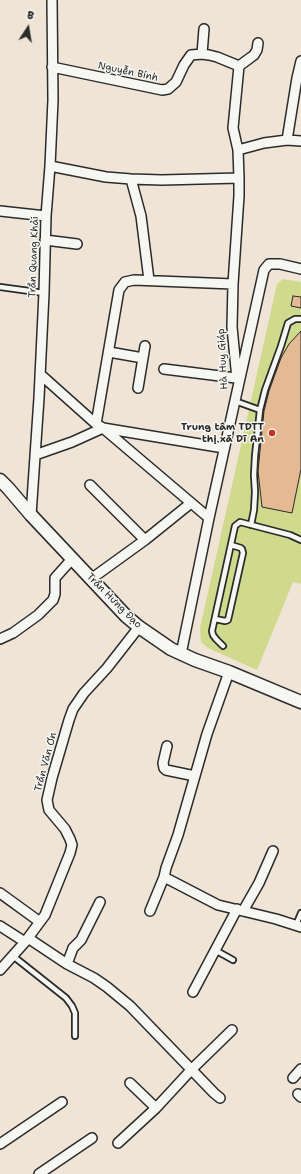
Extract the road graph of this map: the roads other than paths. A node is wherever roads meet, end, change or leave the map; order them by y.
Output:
1 (52, 0) edge
2 (204, 29) dead end
3 (258, 43) dead end
4 (202, 54) junction
5 (301, 61) edge
6 (239, 66) junction
7 (52, 67) junction
8 (287, 140) junction
9 (301, 141) edge
10 (238, 150) junction
11 (50, 166) junction
12 (239, 178) junction
13 (131, 179) junction
14 (0, 210) edge
15 (46, 216) junction
16 (45, 240) junction
17 (77, 244) dead end
18 (301, 269) edge
19 (149, 280) junction
20 (233, 284) junction
21 (0, 287) edge
22 (44, 293) junction
23 (301, 319) edge
24 (145, 346) dead end
25 (109, 352) junction
26 (143, 358) junction
27 (164, 369) dead end
28 (40, 374) junction
29 (237, 382) junction
30 (138, 388) dead end
31 (235, 401) junction
32 (260, 410) junction
33 (100, 426) junction
34 (224, 448) junction
35 (35, 455) junction
36 (0, 480) edge
37 (90, 485) dead end
38 (192, 503) junction
39 (31, 515) junction
40 (209, 518) junction
41 (251, 525) junction
42 (145, 540) junction
43 (301, 540) edge
44 (231, 545) junction
45 (72, 559) junction
46 (91, 579) junction
47 (215, 619) junction
48 (139, 627) junction
49 (0, 638) edge
50 (223, 646) dead end
51 (181, 654) junction
52 (229, 672) junction
53 (301, 702) edge
54 (168, 746) dead end
55 (195, 776) junction
56 (273, 851) dead end
57 (164, 877) junction
58 (0, 893) edge
59 (100, 902) dead end
60 (240, 910) junction
61 (150, 911) dead end
62 (301, 913) edge
63 (40, 922) junction
64 (0, 926) edge
65 (299, 926) edge
66 (26, 940) junction
67 (215, 950) junction
68 (12, 956) junction
69 (233, 960) dead end
70 (67, 964) junction
71 (0, 970) edge
72 (193, 992) dead end
73 (232, 1030) dead end
74 (75, 1036) dead end
75 (192, 1069) junction
76 (301, 1069) edge
77 (293, 1078) dead end
78 (130, 1083) dead end
79 (220, 1098) dead end
80 (62, 1102) dead end
81 (156, 1108) junction
82 (92, 1138) dead end
83 (118, 1143) dead end
84 (0, 1144) edge
85 (39, 1174) edge

1 - 7 street, Trần Quang Khải
2 - 4 street
3 - 6 street
4 - 6 street
4 - 7 street, Nguyễn Bính
5 - 8 street
6 - 10 street
7 - 11 street, Trần Quang Khải
8 - 9 street
8 - 10 street
10 - 12 street
11 - 13 street
11 - 15 street, Trần Quang Khải
12 - 13 street
12 - 20 street, Hà Huy Giáp
13 - 19 street
14 - 15 street
15 - 16 street, Trần Quang Khải
16 - 17 street
16 - 22 street, Trần Quang Khải
18 - 29 street
19 - 20 street
19 - 25 street
20 - 29 street, Hà Huy Giáp
21 - 22 lane
22 - 28 street, Trần Quang Khải
23 - 32 lane
24 - 26 street
25 - 26 street
25 - 33 street
26 - 30 street
27 - 29 street
28 - 33 street
28 - 35 street, Trần Quang Khải
29 - 31 street, Hà Huy Giáp
31 - 32 lane
31 - 34 street, Hà Huy Giáp
32 - 41 lane
33 - 34 street
33 - 35 street
33 - 38 street
34 - 40 street, Hà Huy Giáp
35 - 39 street, Trần Quang Khải
36 - 39 main road, Trần Hưng Đạo
37 - 42 street
38 - 40 street
38 - 42 street
39 - 45 main road, Trần Hưng Đạo
40 - 51 street, Hà Huy Giáp
41 - 43 lane
41 - 44 lane
42 - 46 street
44 - 47 lane
44 - 47 lane
45 - 46 main road, Trần Hưng Đạo
45 - 49 street
46 - 48 main road, Trần Hưng Đạo
47 - 50 lane
48 - 51 main road, Trần Hưng Đạo
48 - 63 street, Trần Văn Ơn
51 - 52 main road, Trần Hưng Đạo
52 - 53 main road, Trần Hưng Đạo
52 - 55 street
54 - 55 street
55 - 57 street
56 - 60 street
57 - 60 street
57 - 61 street
58 - 63 street
59 - 70 street
60 - 65 street
60 - 67 street
62 - 65 lane
63 - 66 street, Trần Văn Ơn
64 - 66 street
66 - 68 street, Trần Văn Ơn
66 - 70 street
67 - 69 lane
67 - 72 street
68 - 71 street, Trần Văn Ơn
68 - 74 lane
70 - 75 street
73 - 75 street
75 - 79 street
75 - 81 street
76 - 77 street
78 - 81 street
80 - 84 street
81 - 83 street
82 - 85 street

